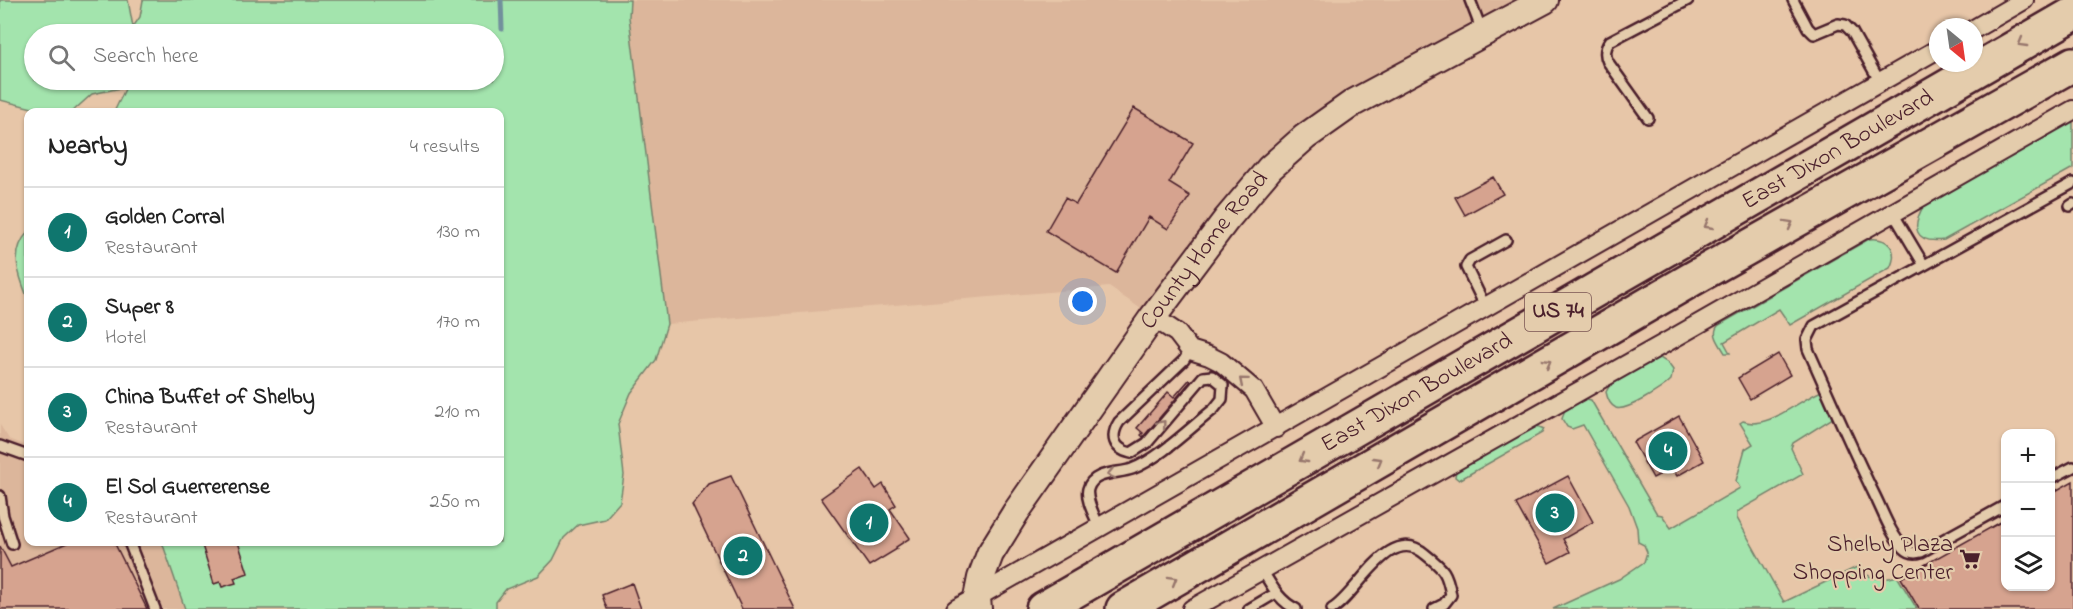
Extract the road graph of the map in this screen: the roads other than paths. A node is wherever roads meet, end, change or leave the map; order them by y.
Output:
1 (1470, 0) edge
2 (1545, 0) edge
3 (1688, 0) edge
4 (1793, 0) edge
5 (2024, 0) edge
6 (2073, 14) edge
7 (1983, 24) edge
8 (1483, 33) junction
9 (1929, 54) edge
10 (2073, 64) edge
11 (1880, 82) junction
12 (2073, 110) edge
13 (1648, 118) dead end
14 (2073, 183) edge
15 (1893, 213) junction
16 (1506, 240) dead end
17 (1924, 265) junction
18 (1486, 308) junction
19 (1154, 317) junction
20 (1190, 350) junction
21 (1276, 428) junction
22 (0, 446) edge
23 (24, 455) edge
24 (2073, 466) edge
25 (2055, 476) edge
26 (1271, 477) junction
27 (0, 496) edge
28 (2001, 508) edge
29 (1100, 529) junction
30 (12, 544) dead end
31 (131, 546) edge
32 (1262, 570) junction
33 (1276, 593) junction
34 (970, 606) edge
35 (155, 609) edge
36 (1043, 609) edge
37 (1074, 609) edge
38 (1123, 609) edge
39 (1192, 609) edge
40 (1249, 609) edge
41 (1296, 609) edge
42 (1332, 609) edge
43 (1434, 609) edge

1 - 8 lane
2 - 8 street, County Home Road
3 - 13 lane
4 - 11 lane
5 - 7 street
6 -> 26 highway, East Dixon Boulevard / US 74
8 - 19 street, County Home Road
9 - 11 street, East Dixon Boulevard
38 -> 10 highway, East Dixon Boulevard / US 74
11 - 18 street, East Dixon Boulevard
12 - 15 street
14 - 17 lane
15 - 17 lane
15 - 32 street
16 - 18 lane
17 - 28 lane
18 - 21 street, East Dixon Boulevard
19 - 20 street
19 - 34 street, County Home Road
21 -> 20 street
20 -> 29 lane
21 - 29 street, East Dixon Boulevard
22 - 23 lane
24 - 25 lane
26 - 36 highway, East Dixon Boulevard / US 74
26 - 37 highway
27 - 30 lane
29 - 34 street, East Dixon Boulevard
31 - 35 lane
32 - 33 lane
32 - 39 street
33 - 40 lane
33 - 41 lane
42 - 43 lane

